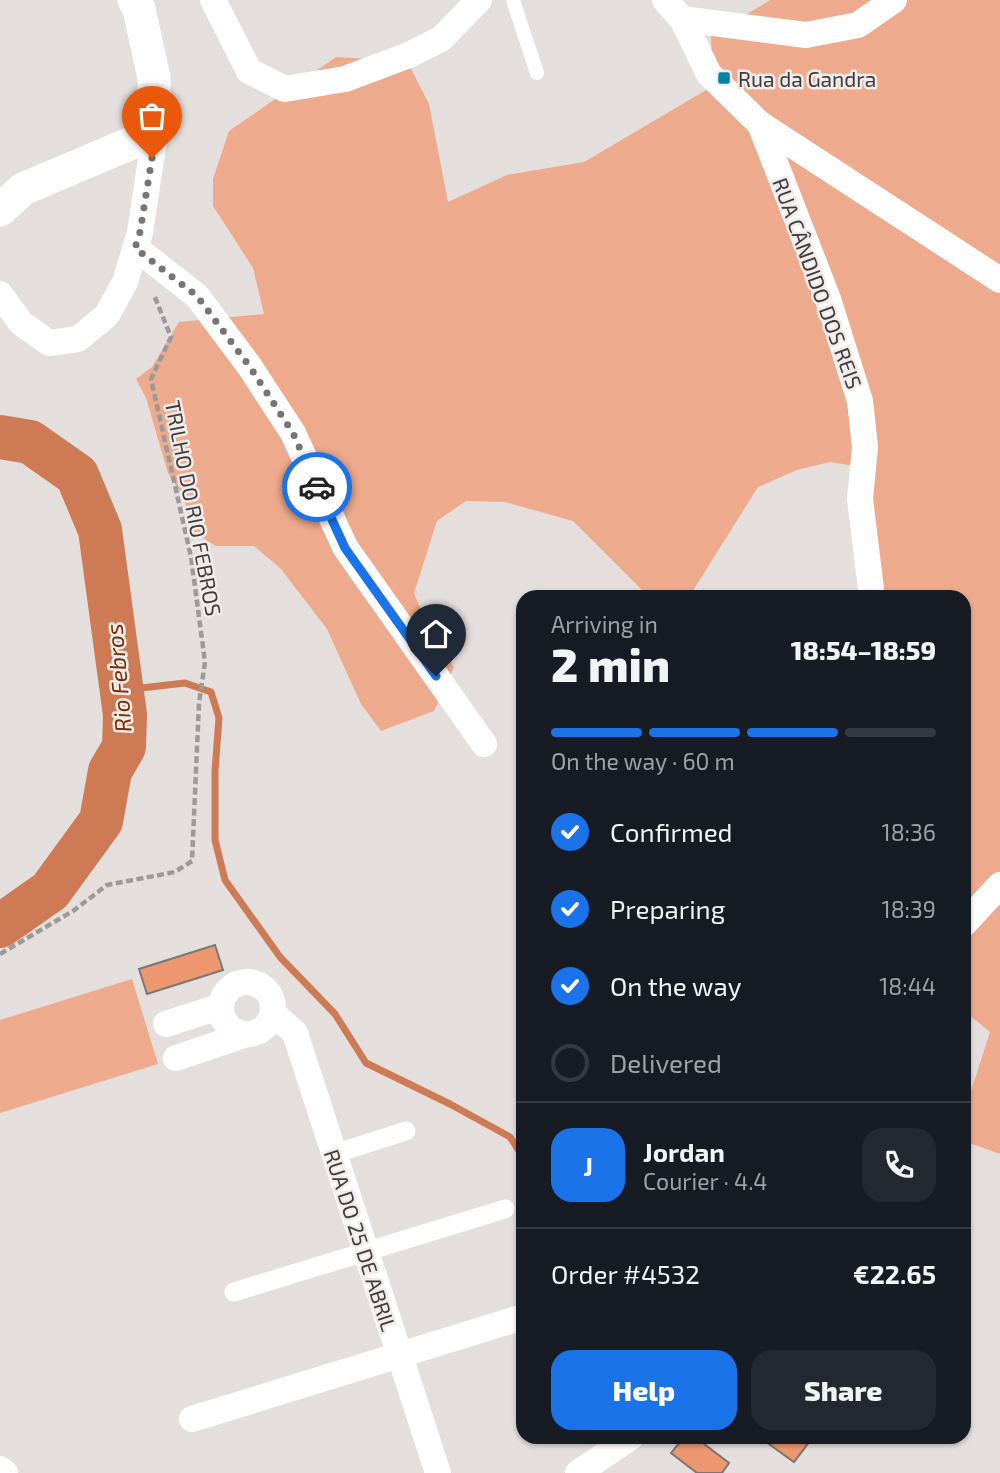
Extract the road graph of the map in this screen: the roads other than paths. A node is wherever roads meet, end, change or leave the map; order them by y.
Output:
1 (213, 0) edge
2 (479, 0) edge
3 (513, 0) edge
4 (894, 0) edge
5 (143, 3) edge
6 (678, 6) edge
7 (537, 73) dead end
8 (760, 124) junction
9 (155, 134) junction
10 (0, 210) edge
11 (135, 248) junction
12 (1000, 280) edge
13 (0, 293) edge
14 (871, 590) edge
15 (484, 744) dead end
16 (1000, 885) edge
17 (971, 916) edge
18 (219, 1007) junction
19 (274, 1014) junction
20 (166, 1024) dead end
21 (244, 1035) junction
22 (176, 1058) dead end
23 (406, 1131) dead end
24 (334, 1154) junction
25 (505, 1209) dead end
26 (365, 1252) junction
27 (234, 1292) dead end
28 (516, 1319) edge
29 (399, 1356) junction
30 (192, 1419) dead end
31 (621, 1444) edge
32 (0, 1469) edge
33 (5, 1473) edge
34 (438, 1473) edge
35 (578, 1473) edge

1 - 2 street
3 - 7 lane
4 - 6 street
5 - 9 street
6 - 8 street, RUA CÂNDIDO DOS REIS
8 - 12 street
8 - 14 street, RUA CÂNDIDO DOS REIS
9 - 10 street
9 - 11 street
11 - 13 street
11 - 15 street
16 - 17 street
18 - 19 street, RUA DO 25 DE ABRIL
18 - 20 street, RUA DO 25 DE ABRIL
18 - 21 street
19 - 21 street
19 - 24 street, RUA DO 25 DE ABRIL
21 - 22 street
23 - 24 street
24 - 26 street, RUA DO 25 DE ABRIL
25 - 26 street
26 - 27 street
26 - 29 street, RUA DO 25 DE ABRIL
28 - 29 street
29 - 30 street
29 - 34 street, RUA DO 25 DE ABRIL
31 - 35 street
32 - 33 street

